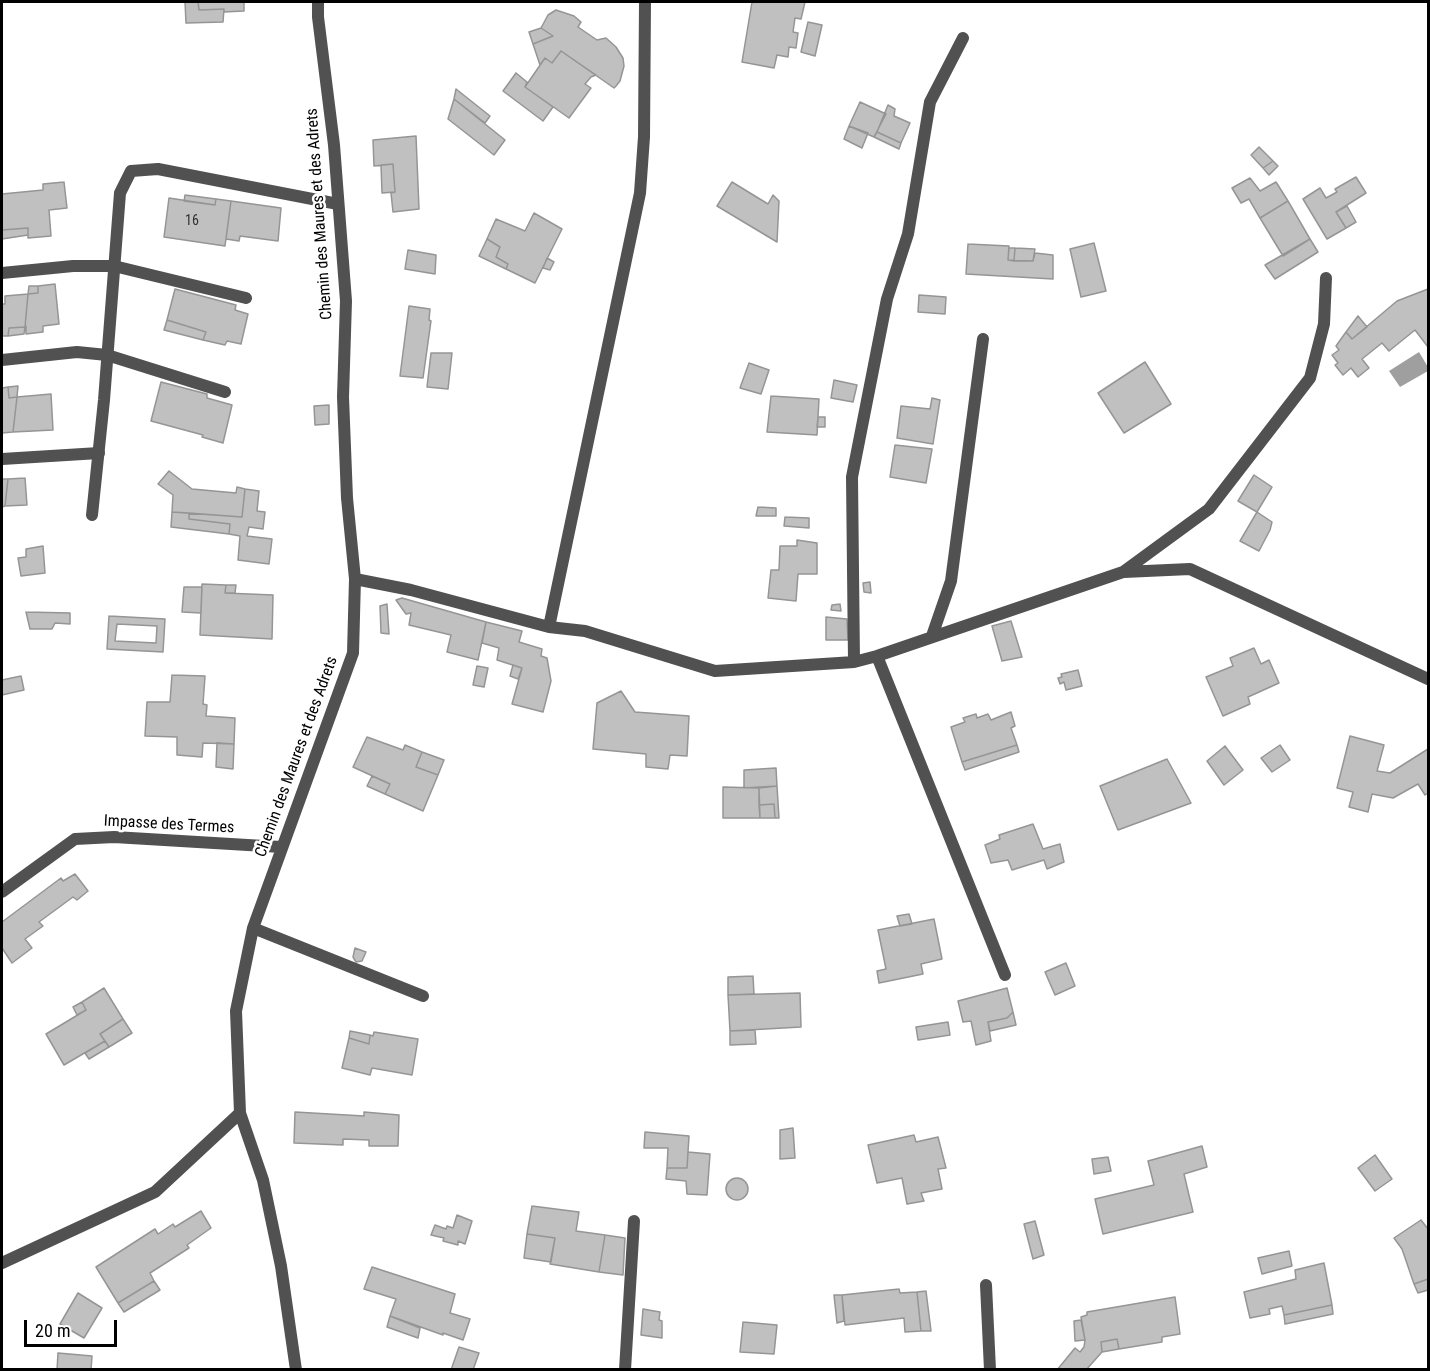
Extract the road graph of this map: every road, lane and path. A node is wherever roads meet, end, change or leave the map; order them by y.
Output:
1 (318, 2) edge
2 (645, 2) edge
3 (963, 38) dead end
4 (338, 204) junction
5 (114, 266) junction
6 (2, 273) edge
7 (1326, 278) dead end
8 (246, 298) dead end
9 (983, 339) dead end
10 (108, 355) junction
11 (2, 360) edge
12 (225, 392) dead end
13 (99, 453) junction
14 (2, 459) edge
15 (92, 515) dead end
16 (1123, 572) junction
17 (355, 579) junction
18 (549, 627) junction
19 (932, 636) junction
20 (877, 656) junction
21 (854, 662) junction
22 (1428, 679) edge
23 (281, 847) junction
24 (2, 892) edge
25 (253, 928) junction
26 (1005, 975) dead end
27 (423, 996) dead end
28 (240, 1113) junction
29 (634, 1221) dead end
30 (2, 1263) edge
31 (986, 1285) dead end
32 (296, 1370) edge
33 (625, 1370) edge
34 (990, 1370) edge

1 - 4 street, Chemin des Maures et des Adrets
2 - 18 street
3 - 21 street
4 - 5 street
4 - 17 street, Chemin des Maures et des Adrets
5 - 6 street
5 - 8 street
5 - 10 street
7 - 16 street
9 - 19 street
10 - 11 street
10 - 12 street
10 - 13 street
13 - 14 street
13 - 15 street
16 - 19 street
16 - 22 street
17 - 18 street
17 - 23 street, Chemin des Maures et des Adrets
18 - 21 street
19 - 20 street
20 - 21 street
20 - 26 street
23 - 24 street, Impasse des Termes
23 - 25 street, Chemin des Maures et des Adrets
25 - 27 street
25 - 28 street, Chemin des Maures et des Adrets
28 - 30 street
28 - 32 street, Chemin des Maures et des Adrets
29 - 33 street
31 - 34 street

